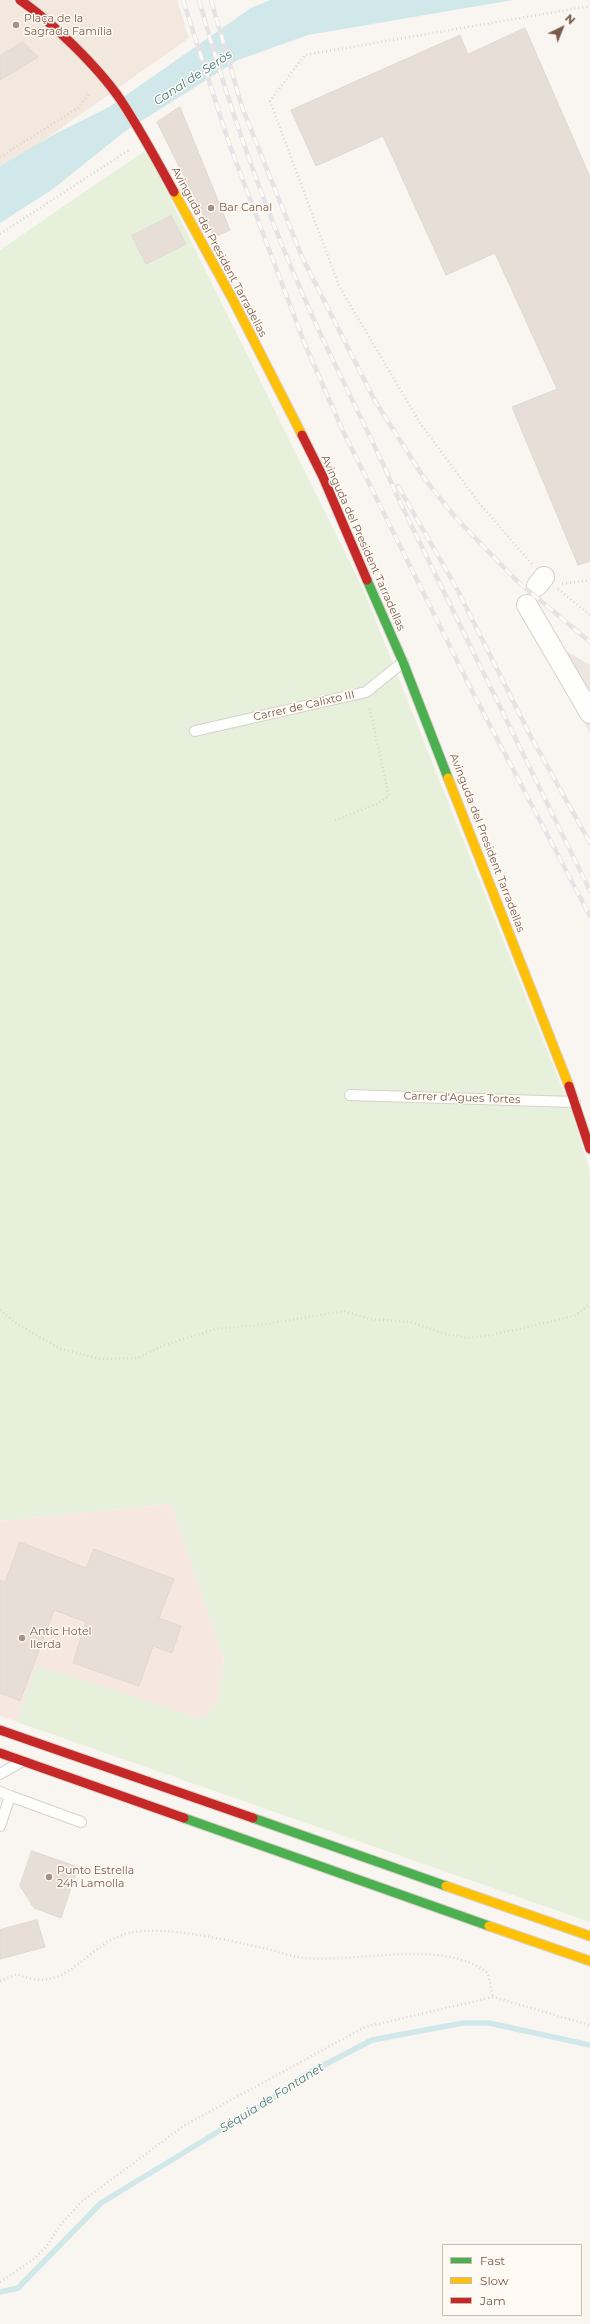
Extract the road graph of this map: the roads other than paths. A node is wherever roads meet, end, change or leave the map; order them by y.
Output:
1 (20, 0) edge
2 (527, 605) dead end
3 (403, 662) junction
4 (588, 708) edge
5 (195, 732) dead end
6 (350, 1095) dead end
7 (575, 1102) junction
8 (590, 1149) edge
9 (0, 1730) edge
10 (0, 1753) edge
11 (24, 1761) junction
12 (0, 1774) edge
13 (0, 1792) edge
14 (10, 1796) junction
15 (81, 1822) dead end
16 (0, 1826) edge
17 (590, 1936) edge
18 (590, 1962) edge

1 - 3 street, Avinguda del President Tarradellas
2 - 4 street
3 - 5 lane, Carrer de Calixto III
3 - 7 street, Avinguda del President Tarradellas
6 - 7 lane, Carrer d'Agues Tortes
7 - 8 street, Avinguda del President Tarradellas
9 - 17 street
10 - 11 street
11 - 12 lane
11 - 18 street
13 - 14 lane
14 - 15 lane
14 - 16 lane

